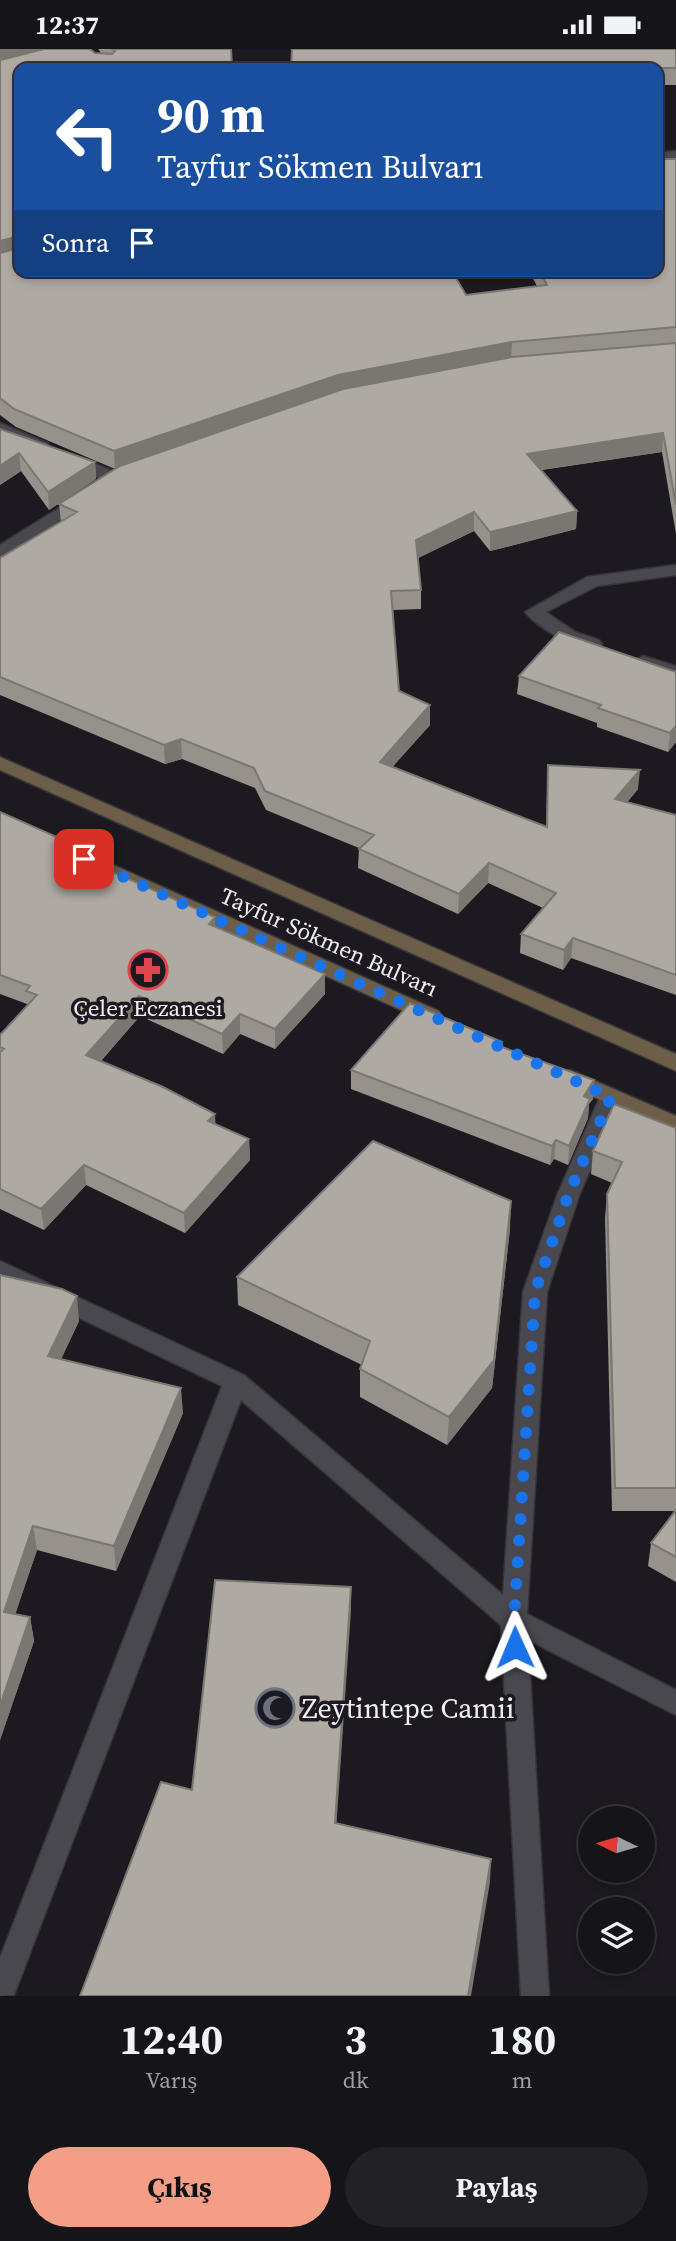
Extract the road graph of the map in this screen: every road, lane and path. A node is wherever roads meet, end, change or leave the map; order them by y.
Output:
1 (0, 428) edge
2 (0, 553) edge
3 (676, 570) edge
4 (605, 648) edge
5 (628, 656) edge
6 (676, 672) edge
7 (0, 763) edge
8 (3, 826) edge
9 (448, 1023) edge
10 (676, 1063) edge
11 (548, 1068) edge
12 (611, 1097) junction
13 (676, 1125) edge
14 (0, 1270) edge
15 (236, 1382) junction
16 (514, 1620) junction
17 (676, 1703) edge
18 (0, 1995) edge
19 (535, 1996) edge

1 - 2 street
3 - 4 street
5 - 6 street
7 - 10 main road, Tayfur Sökmen Bulvarı
8 - 9 main road, Tayfur Sökmen Bulvarı
11 - 12 main road
12 - 13 main road
12 - 16 street
14 - 15 street
15 - 16 street
15 - 18 street
16 - 17 street
16 - 19 street

